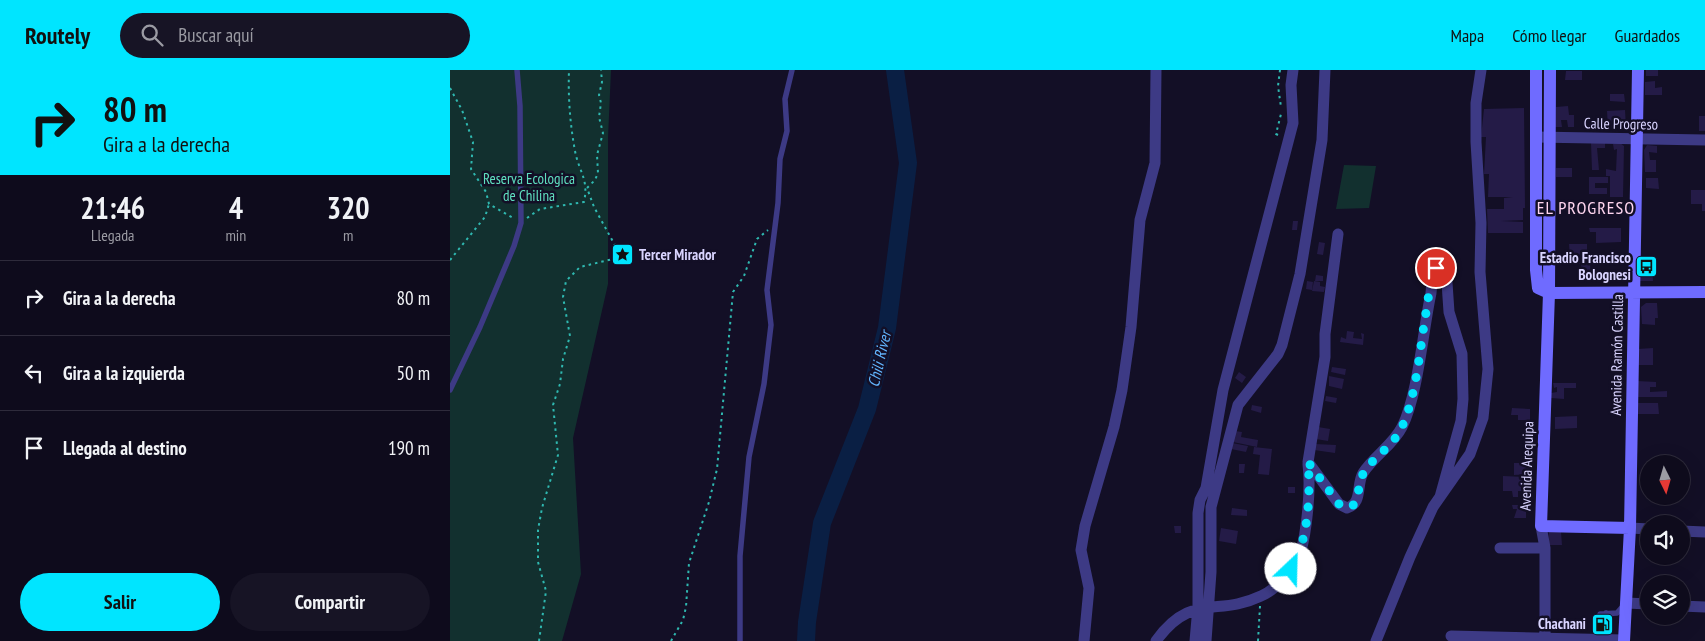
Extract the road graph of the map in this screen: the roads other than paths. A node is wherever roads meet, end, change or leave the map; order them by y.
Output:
1 (517, 70) edge
2 (792, 70) edge
3 (1156, 70) edge
4 (1293, 70) edge
5 (1325, 70) edge
6 (1481, 70) edge
7 (1536, 70) edge
8 (1550, 70) edge
9 (1638, 70) edge
10 (1536, 137) junction
11 (1549, 138) junction
12 (1637, 139) junction
13 (1705, 140) edge
14 (1338, 234) dead end
15 (1549, 292) junction
16 (1634, 292) junction
17 (1705, 292) edge
18 (450, 390) edge
19 (1308, 462) junction
20 (1440, 497) junction
21 (1542, 526) junction
22 (1630, 528) junction
23 (1640, 529) edge
24 (1690, 531) edge
25 (1705, 532) edge
26 (1500, 548) dead end
27 (1545, 548) junction
28 (1626, 603) junction
29 (1640, 604) edge
30 (1204, 607) junction
31 (1690, 607) edge
32 (1705, 608) edge
33 (1607, 635) junction
34 (1451, 636) dead end
35 (1476, 638) edge
36 (1545, 639) edge
37 (1624, 640) edge
38 (740, 641) edge
39 (1084, 641) edge
40 (1156, 641) edge
41 (1195, 641) edge
42 (1206, 641) edge
43 (1376, 641) edge

1 - 18 lane
2 - 38 lane
3 - 39 street
4 - 30 street
5 - 30 street
6 - 20 street
7 - 10 main road
8 - 11 main road, Avenida Arequipa
9 - 12 main road, Avenida Ramón Castilla
10 - 11 street, Calle Progreso
10 - 15 main road
11 - 12 street, Calle Progreso
11 - 15 main road, Avenida Arequipa
12 - 13 street, Calle Progreso
12 - 16 main road, Avenida Ramón Castilla
14 - 19 street
15 - 16 main road
15 - 21 main road, Avenida Arequipa
16 - 17 main road
16 - 22 main road, Avenida Ramón Castilla
19 - 20 street
19 - 30 street
20 - 43 street
21 - 22 main road
21 - 27 street, Avenida Arequipa
22 - 23 street
22 - 28 main road, Avenida Ramón Castilla
24 - 25 street
26 - 27 street
27 - 36 street, Avenida Arequipa
28 - 29 street
28 - 33 lane
28 - 37 main road, Avenida Ramón Castilla
30 - 40 street
30 - 41 street
30 - 42 street
31 - 32 street
33 - 36 street
33 - 37 street
34 - 35 street
35 - 36 street

